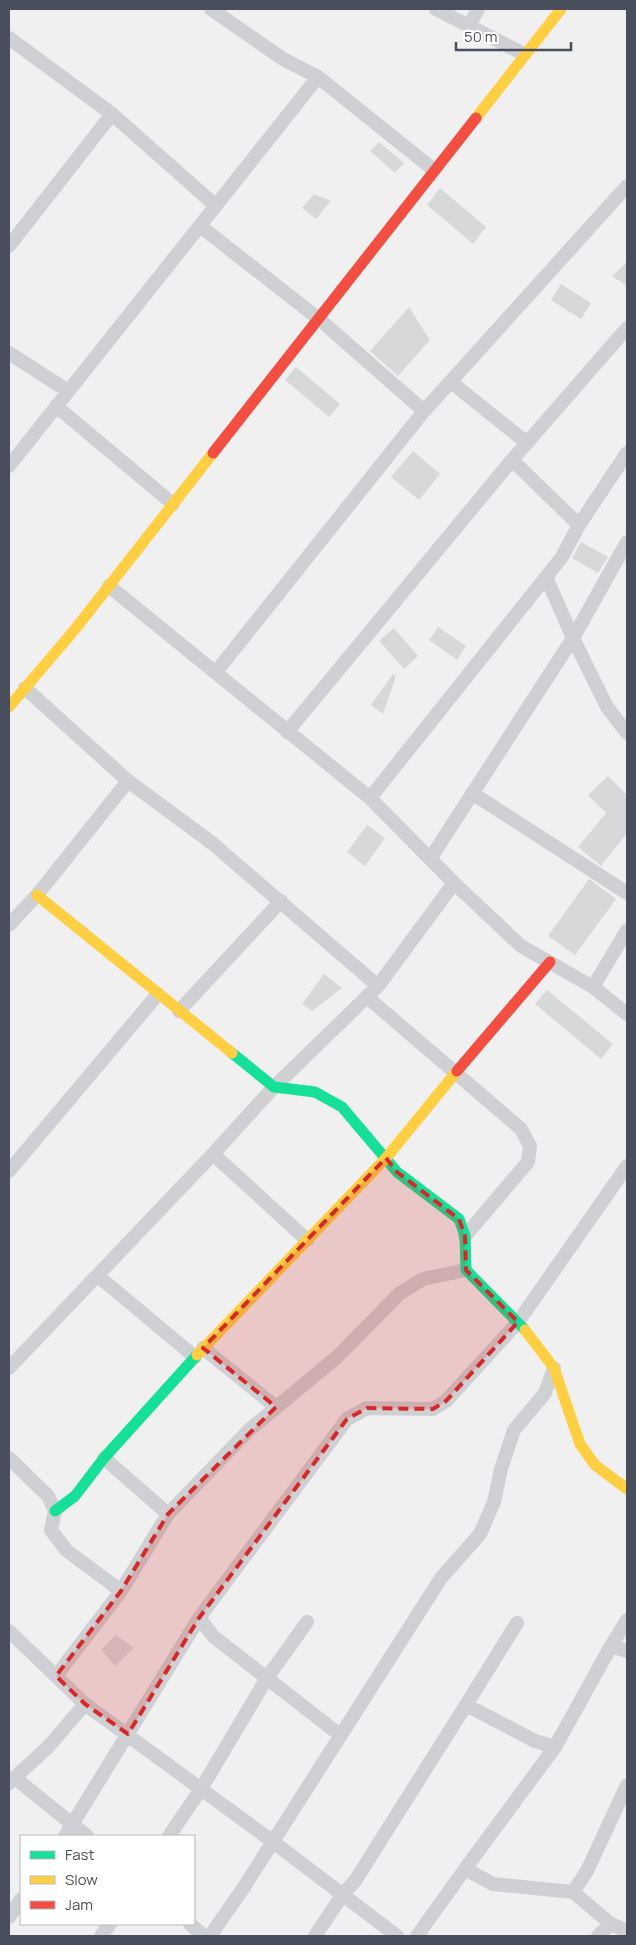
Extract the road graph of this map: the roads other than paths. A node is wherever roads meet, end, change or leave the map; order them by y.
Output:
1 (211, 9) edge
2 (436, 9) edge
3 (478, 9) edge
4 (561, 9) edge
5 (469, 26) junction
6 (9, 38) edge
7 (524, 54) junction
8 (318, 77) junction
9 (112, 114) junction
10 (434, 170) junction
11 (627, 186) edge
12 (216, 206) junction
13 (200, 226) junction
14 (9, 246) edge
15 (319, 319) junction
16 (627, 328) edge
17 (9, 353) edge
18 (451, 382) junction
19 (68, 391) junction
20 (56, 406) junction
21 (424, 411) junction
22 (527, 443) junction
23 (627, 453) edge
24 (512, 460) junction
25 (9, 466) edge
26 (173, 504) junction
27 (579, 525) junction
28 (627, 542) edge
29 (546, 577) junction
30 (110, 586) junction
31 (573, 638) junction
32 (216, 672) junction
33 (25, 688) junction
34 (9, 706) edge
35 (287, 732) junction
36 (627, 733) edge
37 (128, 781) junction
38 (472, 793) junction
39 (370, 798) junction
40 (430, 858) junction
41 (454, 883) junction
42 (627, 893) edge
43 (37, 895) junction
44 (281, 901) junction
45 (9, 925) edge
46 (627, 930) edge
47 (550, 962) junction
48 (378, 986) junction
49 (594, 987) junction
50 (158, 994) junction
51 (367, 997) junction
52 (179, 1011) junction
53 (627, 1014) edge
54 (455, 1072) junction
55 (274, 1087) junction
56 (213, 1154) junction
57 (386, 1158) junction
58 (627, 1166) edge
59 (9, 1171) edge
60 (465, 1236) junction
61 (306, 1240) junction
62 (466, 1270) junction
63 (98, 1276) junction
64 (518, 1322) junction
65 (199, 1353) junction
66 (9, 1368) edge
67 (554, 1368) junction
68 (276, 1408) junction
69 (9, 1458) edge
70 (104, 1458) junction
71 (627, 1489) edge
72 (54, 1511) junction
73 (168, 1514) junction
74 (121, 1591) junction
75 (199, 1618) junction
76 (627, 1620) edge
77 (307, 1622) dead end
78 (517, 1623) dead end
79 (9, 1631) edge
80 (611, 1646) junction
81 (627, 1651) edge
82 (56, 1676) junction
83 (266, 1678) junction
84 (78, 1698) junction
85 (466, 1705) junction
86 (128, 1734) junction
87 (340, 1735) junction
88 (555, 1747) junction
89 (12, 1781) edge
90 (627, 1785) edge
91 (200, 1789) junction
92 (73, 1824) junction
93 (66, 1835) edge
94 (86, 1835) edge
95 (170, 1835) edge
96 (272, 1841) junction
97 (465, 1869) junction
98 (573, 1892) junction
99 (343, 1894) junction
100 (20, 1900) edge
101 (9, 1917) edge
102 (610, 1924) junction
103 (109, 1925) edge
104 (191, 1925) edge
105 (627, 1931) edge
106 (101, 1936) edge
107 (204, 1936) edge
108 (210, 1936) edge
109 (315, 1936) edge
110 (397, 1936) edge
111 (417, 1936) edge
112 (598, 1936) edge

1 - 8 street
2 - 5 street
3 - 5 street
4 - 7 street
5 - 7 street
6 - 9 street
7 - 10 street
8 - 10 street
8 - 12 street
9 - 12 street
9 - 14 street
10 - 15 street
11 - 18 street
12 - 13 street
13 - 15 street
13 - 19 street
15 - 21 street
15 - 26 street
16 - 22 street
17 - 19 street
18 - 21 street
18 - 22 street
19 - 20 street
20 - 25 street
20 - 26 street
21 - 32 street
22 - 24 street
23 - 27 street
24 - 27 street
24 - 35 street
26 - 30 street
27 - 29 street
28 - 31 street
29 - 31 street
29 - 39 street
30 - 32 street
30 - 33 street
31 - 36 street
31 - 38 street
32 - 35 street
33 - 34 street
33 - 37 street
35 - 39 street
37 - 43 street
37 - 44 street
38 - 40 street
38 - 42 street
39 - 40 street
40 - 41 street
41 - 47 street
41 - 48 street
43 - 45 street
43 - 50 street
44 - 48 street
44 - 52 street
46 - 49 street
47 - 49 street
47 - 54 street
48 - 51 street
49 - 53 street
50 - 52 street
50 - 59 street
51 - 54 street
51 - 55 street
52 - 55 street
54 - 57 street
54 - 60 street
55 - 56 street
55 - 57 street
56 - 61 street
56 - 63 street
57 - 60 street
57 - 61 street
58 - 64 street
60 - 62 street
61 - 65 street
62 - 64 street
62 - 68 street
63 - 65 street
63 - 66 street
64 - 67 street
64 - 75 street
65 - 68 street
65 - 70 street
67 - 71 street
67 - 87 street
68 - 73 street
69 - 72 street
70 - 72 street
70 - 73 street
72 - 74 street
73 - 74 street
74 - 82 street
75 - 83 street
75 - 86 street
76 - 80 street
77 - 83 street
78 - 85 street
79 - 82 street
80 - 81 street
80 - 88 street
82 - 84 street
83 - 87 street
83 - 91 street
84 - 86 street
84 - 89 street
85 - 88 street
85 - 99 street
86 - 91 street
86 - 92 street
87 - 96 street
88 - 97 street
89 - 92 street
90 - 98 street
91 - 95 street
91 - 96 street
92 - 93 street
92 - 94 street
96 - 99 street
96 - 108 street
97 - 98 street
97 - 111 street
98 - 102 street
99 - 109 street
99 - 110 street
100 - 101 street
102 - 105 street
102 - 112 street
103 - 106 street
104 - 107 street

